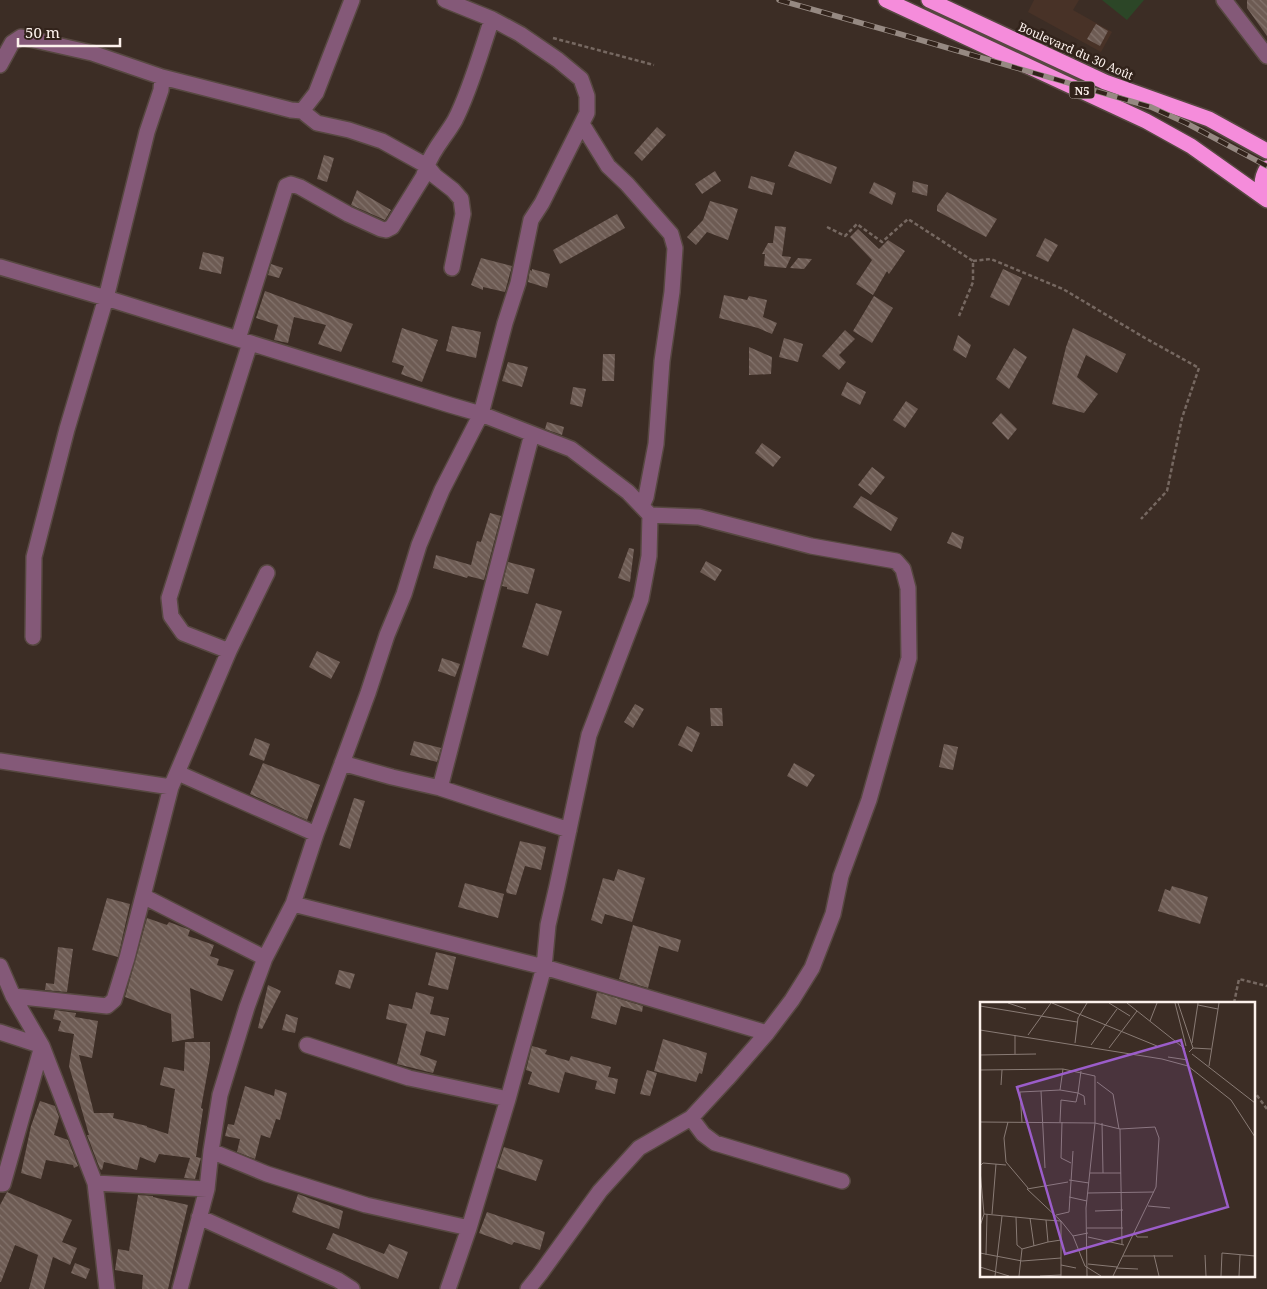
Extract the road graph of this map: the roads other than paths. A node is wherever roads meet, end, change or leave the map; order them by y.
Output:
1 (352, 0) edge
2 (445, 0) edge
3 (886, 0) edge
4 (929, 0) edge
5 (1224, 0) edge
6 (492, 19) junction
7 (1266, 54) edge
8 (0, 65) edge
9 (162, 77) junction
10 (302, 111) junction
11 (582, 124) junction
12 (1267, 151) edge
13 (427, 166) junction
14 (1267, 168) edge
15 (1267, 199) edge
16 (0, 267) edge
17 (452, 268) dead end
18 (106, 298) junction
19 (244, 341) junction
20 (481, 414) junction
21 (532, 434) junction
22 (646, 510) junction
23 (267, 573) dead end
24 (33, 637) dead end
25 (229, 651) junction
26 (0, 761) edge
27 (342, 763) junction
28 (178, 773) junction
29 (171, 787) junction
30 (440, 788) junction
31 (569, 830) junction
32 (316, 834) junction
33 (143, 896) junction
34 (293, 904) junction
35 (265, 958) junction
36 (0, 966) edge
37 (544, 967) junction
38 (13, 996) junction
39 (0, 1032) edge
40 (767, 1033) junction
41 (42, 1046) junction
42 (307, 1046) dead end
43 (508, 1098) junction
44 (692, 1118) junction
45 (211, 1152) junction
46 (842, 1181) dead end
47 (95, 1183) junction
48 (1, 1187) edge
49 (207, 1190) junction
50 (199, 1218) junction
51 (469, 1228) junction
52 (541, 1282) edge
53 (107, 1289) edge
54 (180, 1289) edge
55 (352, 1289) edge
56 (448, 1289) edge
57 (528, 1289) edge

1 - 10 street
2 - 6 street
3 - 15 highway, N5
4 - 12 highway, Boulevard du 30 Août / N5
5 - 7 street
6 - 11 street
6 - 13 street
8 - 9 street
9 - 10 street
9 - 18 street
10 - 13 street
11 - 20 street
11 - 22 street
13 - 17 street
13 - 19 street
14 - 15 highway
16 - 18 street
18 - 19 street
18 - 24 street
19 - 20 street
19 - 25 street
20 - 21 street
20 - 27 street
21 - 22 street
21 - 30 street
22 - 31 street
22 - 40 street
23 - 25 street
25 - 28 street
26 - 29 street
27 - 30 street
27 - 32 street
28 - 29 street
28 - 32 street
29 - 33 street
30 - 31 street
31 - 37 street
32 - 34 street
33 - 35 street
33 - 38 street
34 - 35 street
34 - 37 street
35 - 45 street
36 - 38 street
37 - 40 street
37 - 43 street
38 - 41 street
39 - 41 street
40 - 44 street
41 - 47 street
41 - 48 street
42 - 43 street
43 - 51 street
44 - 46 street
44 - 52 street
45 - 49 street
45 - 51 street
47 - 49 street
47 - 53 street
49 - 50 street
50 - 54 street
50 - 55 street
51 - 56 street
52 - 57 street

